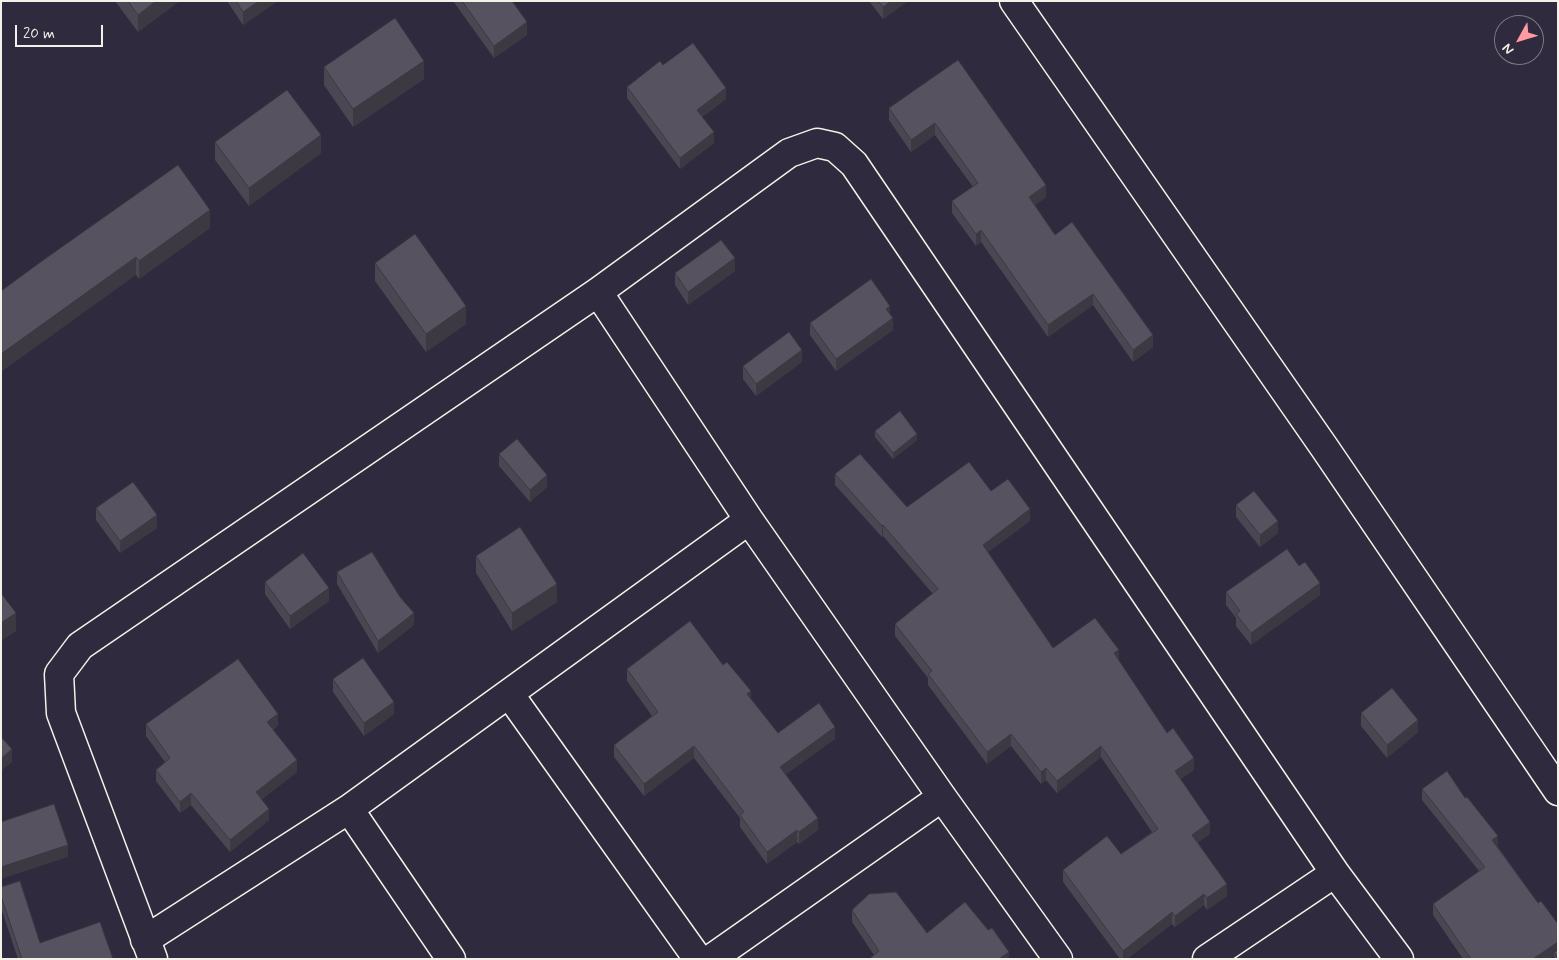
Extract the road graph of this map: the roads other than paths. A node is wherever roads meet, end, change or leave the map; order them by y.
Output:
1 (1014, 1) edge
2 (598, 292) junction
3 (749, 520) junction
4 (510, 694) junction
5 (1558, 791) edge
6 (942, 797) junction
7 (349, 808) junction
8 (1336, 873) junction
9 (149, 949) edge
10 (452, 959) edge
11 (698, 959) edge
12 (711, 959) edge
13 (1058, 959) edge
14 (1207, 959) edge
15 (1399, 959) edge

1 - 5 street
2 - 3 street
2 - 8 street
2 - 9 street
3 - 4 street
3 - 6 street
4 - 7 street
4 - 11 street
6 - 12 street
6 - 13 street
7 - 9 street
7 - 10 street
8 - 14 street
8 - 15 street

